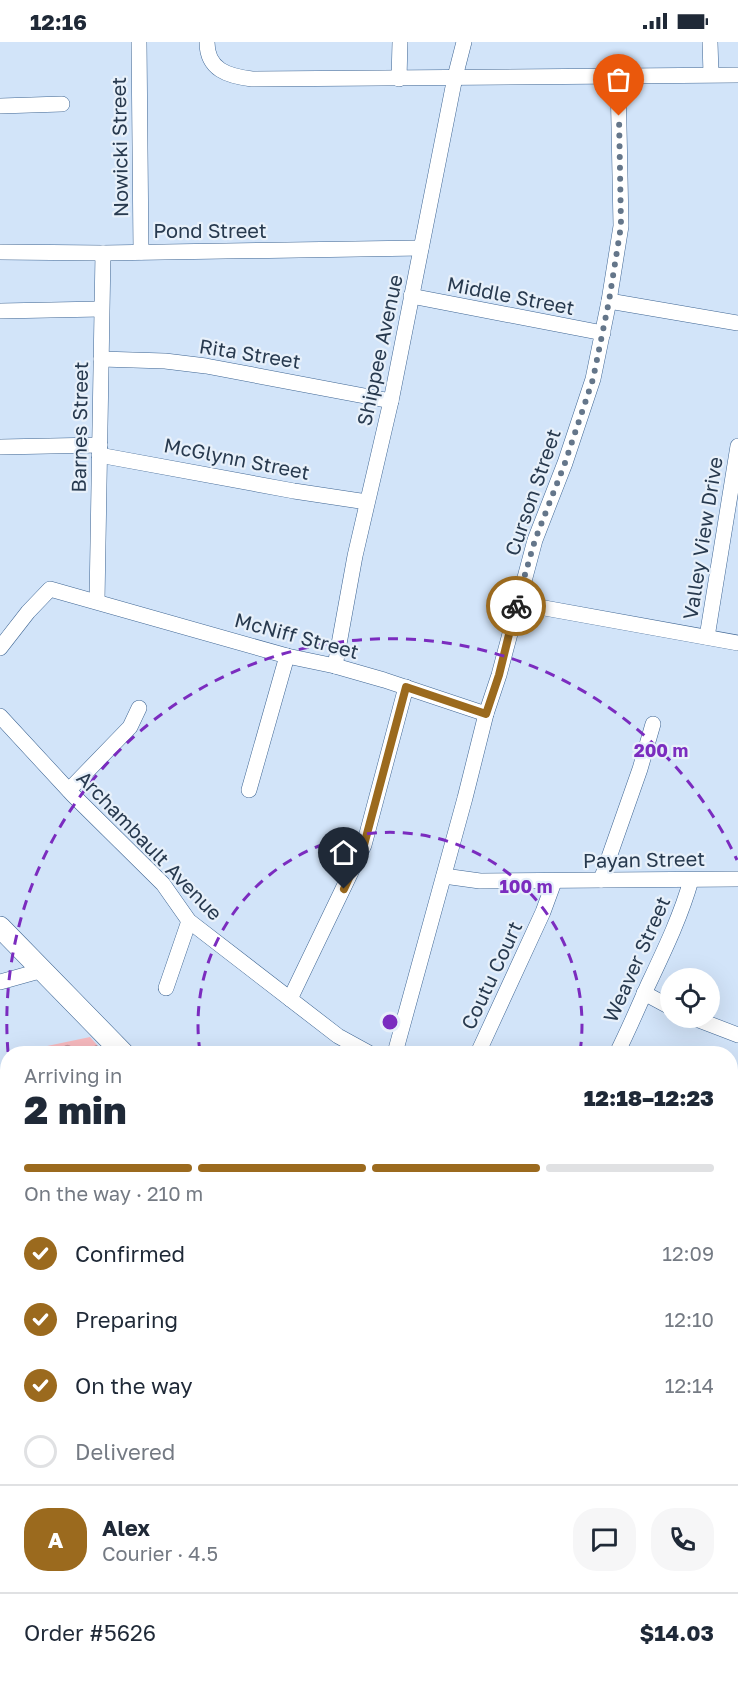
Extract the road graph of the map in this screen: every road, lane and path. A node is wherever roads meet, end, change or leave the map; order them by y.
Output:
1 (139, 42) edge
2 (207, 42) edge
3 (400, 42) edge
4 (464, 42) edge
5 (710, 42) edge
6 (711, 74) junction
7 (738, 75) edge
8 (618, 77) junction
9 (399, 78) junction
10 (455, 78) junction
11 (62, 104) dead end
12 (0, 106) edge
13 (420, 248) junction
14 (0, 252) edge
15 (141, 252) junction
16 (103, 253) junction
17 (411, 296) junction
18 (609, 301) junction
19 (101, 309) junction
20 (0, 311) edge
21 (738, 323) edge
22 (603, 333) junction
23 (101, 359) junction
24 (390, 401) junction
25 (738, 446) edge
26 (0, 447) edge
27 (100, 450) junction
28 (735, 487) edge
29 (367, 502) junction
30 (97, 601) junction
31 (517, 603) junction
32 (707, 637) junction
33 (738, 643) edge
34 (0, 648) edge
35 (287, 656) junction
36 (335, 666) junction
37 (406, 687) junction
38 (139, 708) dead end
39 (486, 714) junction
40 (0, 716) edge
41 (653, 724) dead end
42 (69, 790) junction
43 (249, 790) dead end
44 (444, 876) junction
45 (738, 879) edge
46 (602, 880) junction
47 (691, 880) junction
48 (554, 882) junction
49 (189, 921) junction
50 (0, 927) edge
51 (43, 970) junction
52 (0, 982) edge
53 (166, 988) dead end
54 (644, 993) junction
55 (290, 999) junction
56 (660, 1001) edge
57 (720, 1028) edge
58 (738, 1035) edge
59 (116, 1046) edge
60 (356, 1046) edge
61 (397, 1046) edge
62 (481, 1046) edge
63 (621, 1046) edge

1 - 15 street, Nowicki Street
2 - 9 street
3 - 9 street
4 - 10 street, Shippee Avenue
5 - 6 street
6 - 7 street
6 - 8 street
8 - 10 street
8 - 18 street, Curson Street
9 - 10 street
10 - 13 street, Shippee Avenue
11 - 12 street
13 - 15 street, Pond Street
13 - 17 street, Shippee Avenue
14 - 16 street, Pond Street
15 - 16 street, Pond Street
16 - 19 street, Barnes Street
17 - 22 street, Middle Street
17 - 24 street, Shippee Avenue
18 - 21 street
18 - 22 street, Curson Street
19 - 20 street
19 - 23 street, Barnes Street
22 - 31 street, Curson Street
23 - 24 street, Rita Street
23 - 27 street, Barnes Street
24 - 29 street, Shippee Avenue
25 - 28 street, Valley View Drive
26 - 27 street, McGlynn Street
27 - 29 street, McGlynn Street
27 - 30 street, Barnes Street
28 - 32 street, Valley View Drive
29 - 36 street, Shippee Avenue
30 - 34 street, McNiff Street
30 - 35 street, McNiff Street
31 - 32 street
31 - 39 street, Curson Street
32 - 33 street
35 - 36 street, McNiff Street
35 - 43 street
36 - 37 street, McNiff Street
37 - 39 street, McNiff Street
37 - 55 street
38 - 42 street
39 - 44 street, Curson Street
40 - 42 street, Archambault Avenue
41 - 46 street
42 - 49 street, Archambault Avenue
44 - 48 street, Payan Street
44 - 61 street, Curson Street
45 - 47 street, Payan Street
46 - 47 street, Payan Street
46 - 48 street, Payan Street
47 - 54 street, Weaver Street
48 - 62 street, Coutu Court
49 - 53 street
49 - 55 street, Archambault Avenue
50 - 51 main road
51 - 52 street
51 - 59 main road
54 - 56 street
54 - 63 street, Weaver Street
55 - 60 street, Archambault Avenue
57 - 58 street

